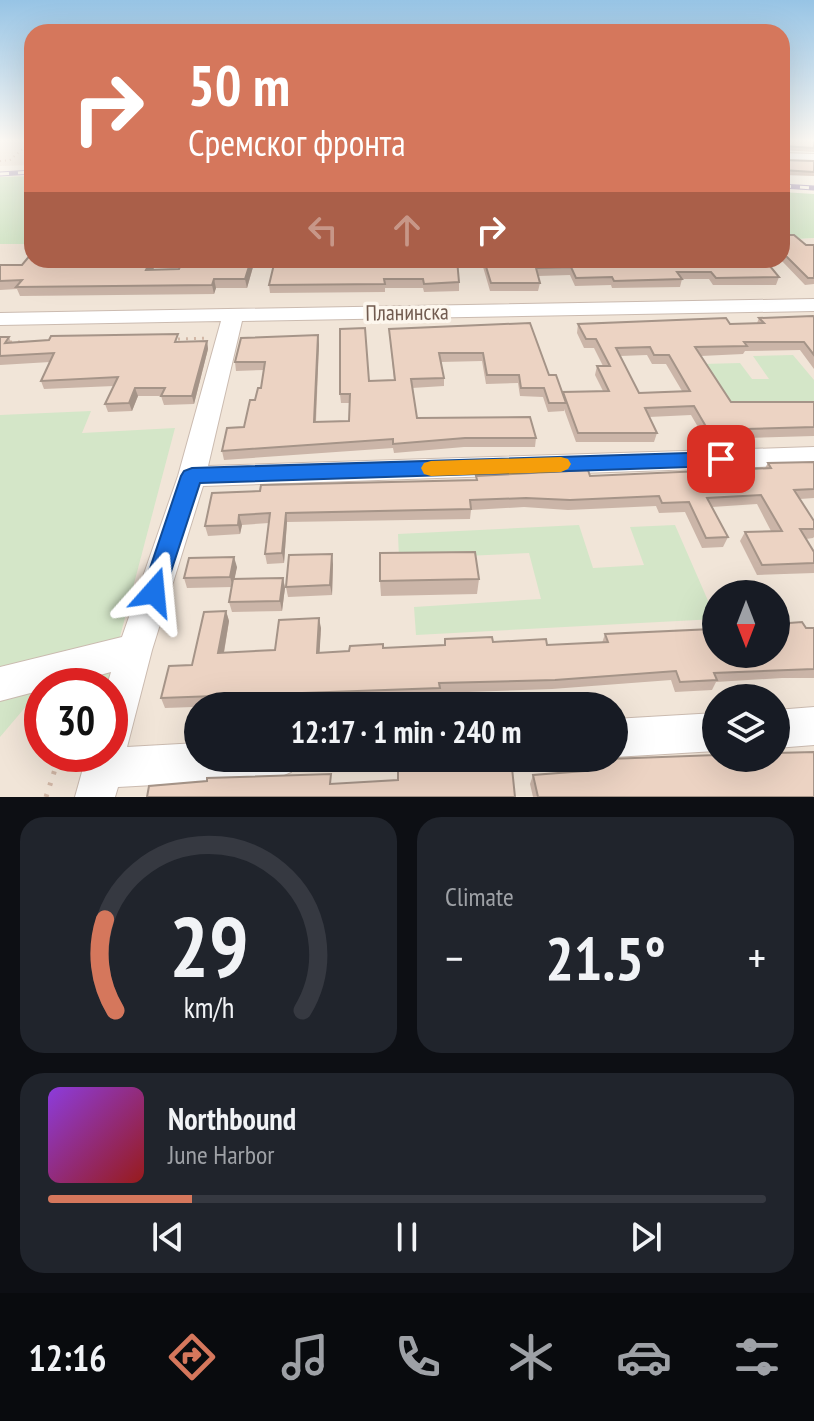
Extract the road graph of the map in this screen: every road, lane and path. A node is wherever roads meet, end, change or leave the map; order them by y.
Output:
1 (814, 305) edge
2 (0, 319) edge
3 (230, 326) junction
4 (166, 339) edge
5 (0, 342) edge
6 (30, 342) edge
7 (814, 456) edge
8 (192, 476) junction
9 (135, 650) junction
10 (128, 676) edge
11 (0, 684) edge
12 (814, 726) edge
13 (790, 728) edge
14 (702, 733) edge
15 (628, 737) edge
16 (184, 762) edge
17 (128, 764) edge
18 (54, 772) edge
19 (46, 797) edge

1 - 3 street, Планинска
2 - 3 street, Планинска
3 - 4 path
3 - 8 street
5 - 6 path
7 - 8 street
8 - 9 street
9 - 10 street
9 - 11 street
12 - 13 street
14 - 15 street
16 - 17 street
18 - 19 path

